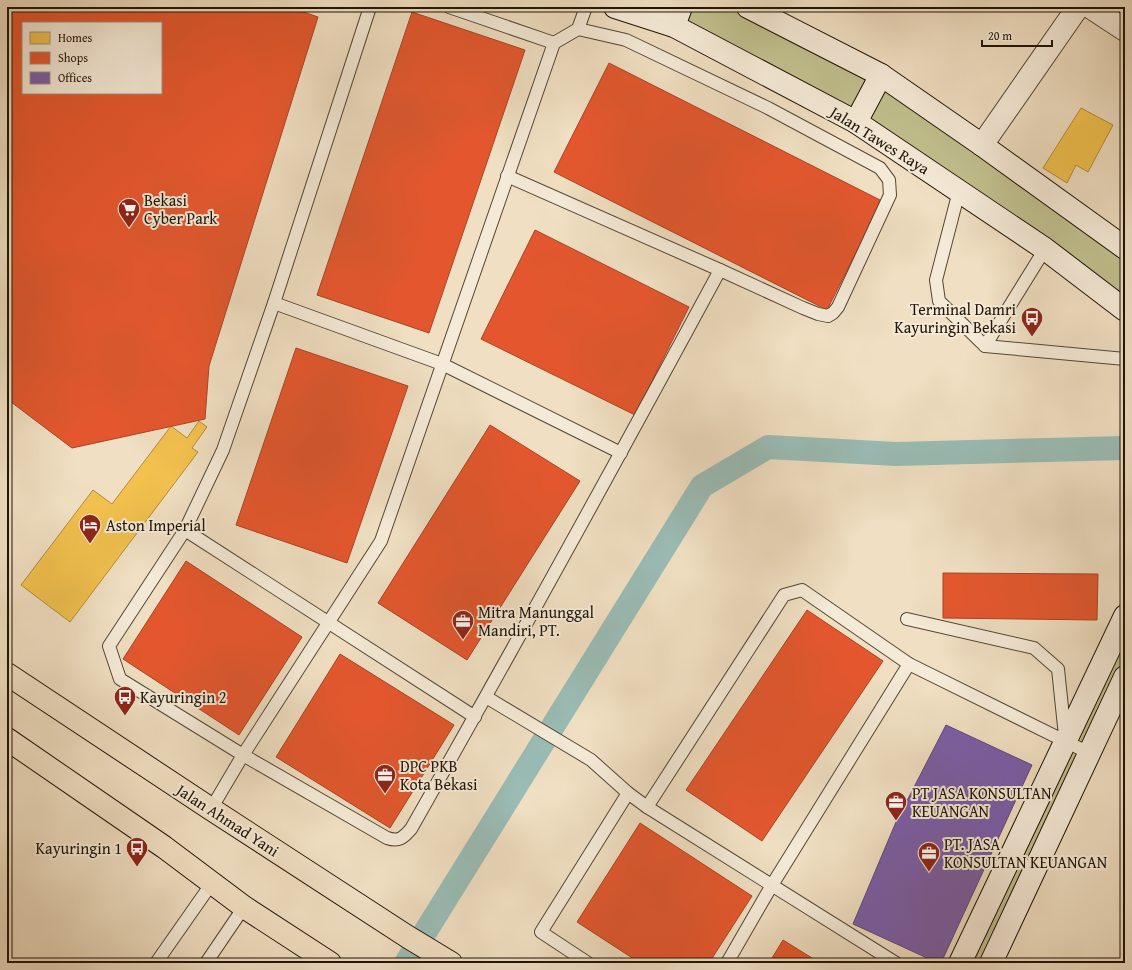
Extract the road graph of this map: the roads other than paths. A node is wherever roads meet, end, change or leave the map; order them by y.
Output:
1 (370, 7) edge
2 (449, 7) edge
3 (586, 7) edge
4 (615, 7) edge
5 (748, 7) edge
6 (1078, 7) edge
7 (1090, 7) edge
8 (677, 16) edge
9 (578, 28) junction
10 (1124, 28) edge
11 (554, 43) junction
12 (880, 75) junction
13 (856, 122) junction
14 (982, 145) junction
15 (507, 176) junction
16 (959, 192) junction
17 (1125, 248) edge
18 (1045, 249) junction
19 (720, 270) junction
20 (274, 303) junction
21 (1125, 310) edge
22 (985, 346) junction
23 (1125, 360) edge
24 (442, 364) junction
25 (621, 453) junction
26 (185, 530) junction
27 (1125, 616) edge
28 (907, 619) dead end
29 (329, 622) junction
30 (909, 664) junction
31 (7, 674) edge
32 (1125, 677) edge
33 (486, 698) junction
34 (475, 717) junction
35 (7, 739) edge
36 (1065, 741) junction
37 (1090, 753) junction
38 (243, 755) junction
39 (628, 793) junction
40 (647, 806) junction
41 (211, 809) junction
42 (212, 883) junction
43 (772, 885) junction
44 (244, 907) junction
45 (156, 963) edge
46 (206, 963) edge
47 (330, 963) edge
48 (451, 963) edge
49 (588, 963) edge
50 (727, 963) edge
51 (896, 963) edge
52 (960, 963) edge
53 (991, 963) edge

1 - 20 lane
2 - 11 lane
3 - 9 lane
4 - 8 street, Jalan Tawes Raya
5 - 12 street
6 - 14 street
7 - 10 street
8 - 13 street, Jalan Tawes Raya
9 - 11 lane
9 - 19 lane
11 - 15 lane
12 - 13 street
12 - 14 street
13 - 16 street, Jalan Tawes Raya
14 - 17 street
15 - 19 lane
15 - 24 lane
16 - 18 street, Jalan Tawes Raya
16 - 22 lane
18 - 21 street, Jalan Tawes Raya
18 - 22 lane
19 - 25 lane
20 - 24 lane
20 - 26 lane
22 - 23 lane
24 - 25 lane
24 - 29 lane
25 - 33 lane
26 - 29 lane
26 - 38 lane
27 - 36 street
28 - 36 lane
29 - 34 lane
29 - 38 lane
30 - 36 lane
30 - 40 lane
30 - 43 lane
31 - 41 highway, Jalan Ahmad Yani
32 - 37 street
33 - 34 lane
33 - 39 lane
34 - 38 lane
35 - 42 highway
36 - 37 lane
36 - 52 street
37 - 53 street
38 - 41 lane
39 - 40 lane
39 - 49 lane
40 - 43 lane
41 - 48 highway, Jalan Ahmad Yani
42 - 44 highway
42 - 45 lane
43 - 50 lane
43 - 51 lane
44 - 46 lane
44 - 47 highway

